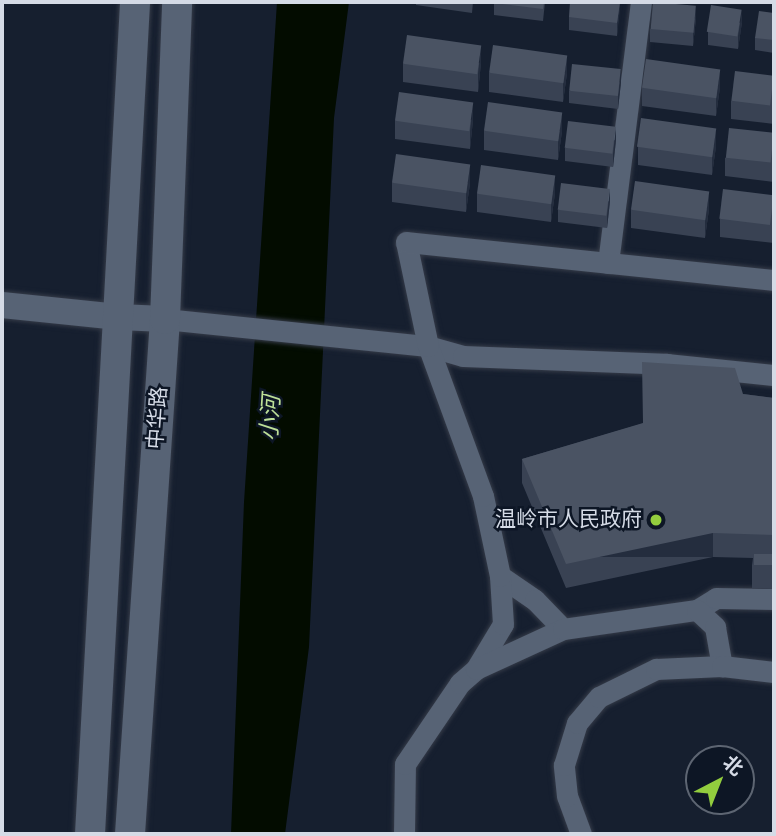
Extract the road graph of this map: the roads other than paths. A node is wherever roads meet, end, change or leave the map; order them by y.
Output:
1 (135, 2) edge
2 (177, 2) edge
3 (641, 2) edge
4 (608, 263) junction
5 (774, 280) edge
6 (2, 305) edge
7 (118, 317) junction
8 (165, 319) junction
9 (428, 346) junction
10 (774, 375) edge
11 (500, 576) junction
12 (774, 599) edge
13 (697, 610) junction
14 (563, 629) junction
15 (722, 666) junction
16 (476, 669) junction
17 (774, 672) edge
18 (90, 834) edge
19 (130, 834) edge
20 (404, 834) edge
21 (581, 834) edge

1 - 7 main road
2 - 8 main road, 中华路
3 - 4 street
4 - 5 street
4 - 9 street
6 - 7 street
7 - 8 street
7 - 18 main road
8 - 9 street
8 - 19 main road, 中华路
9 - 10 street
9 - 11 street
11 - 14 street
11 - 16 street
12 - 13 street
13 - 14 street
13 - 15 street
14 - 16 street
15 - 17 street
15 - 21 street
16 - 20 street

